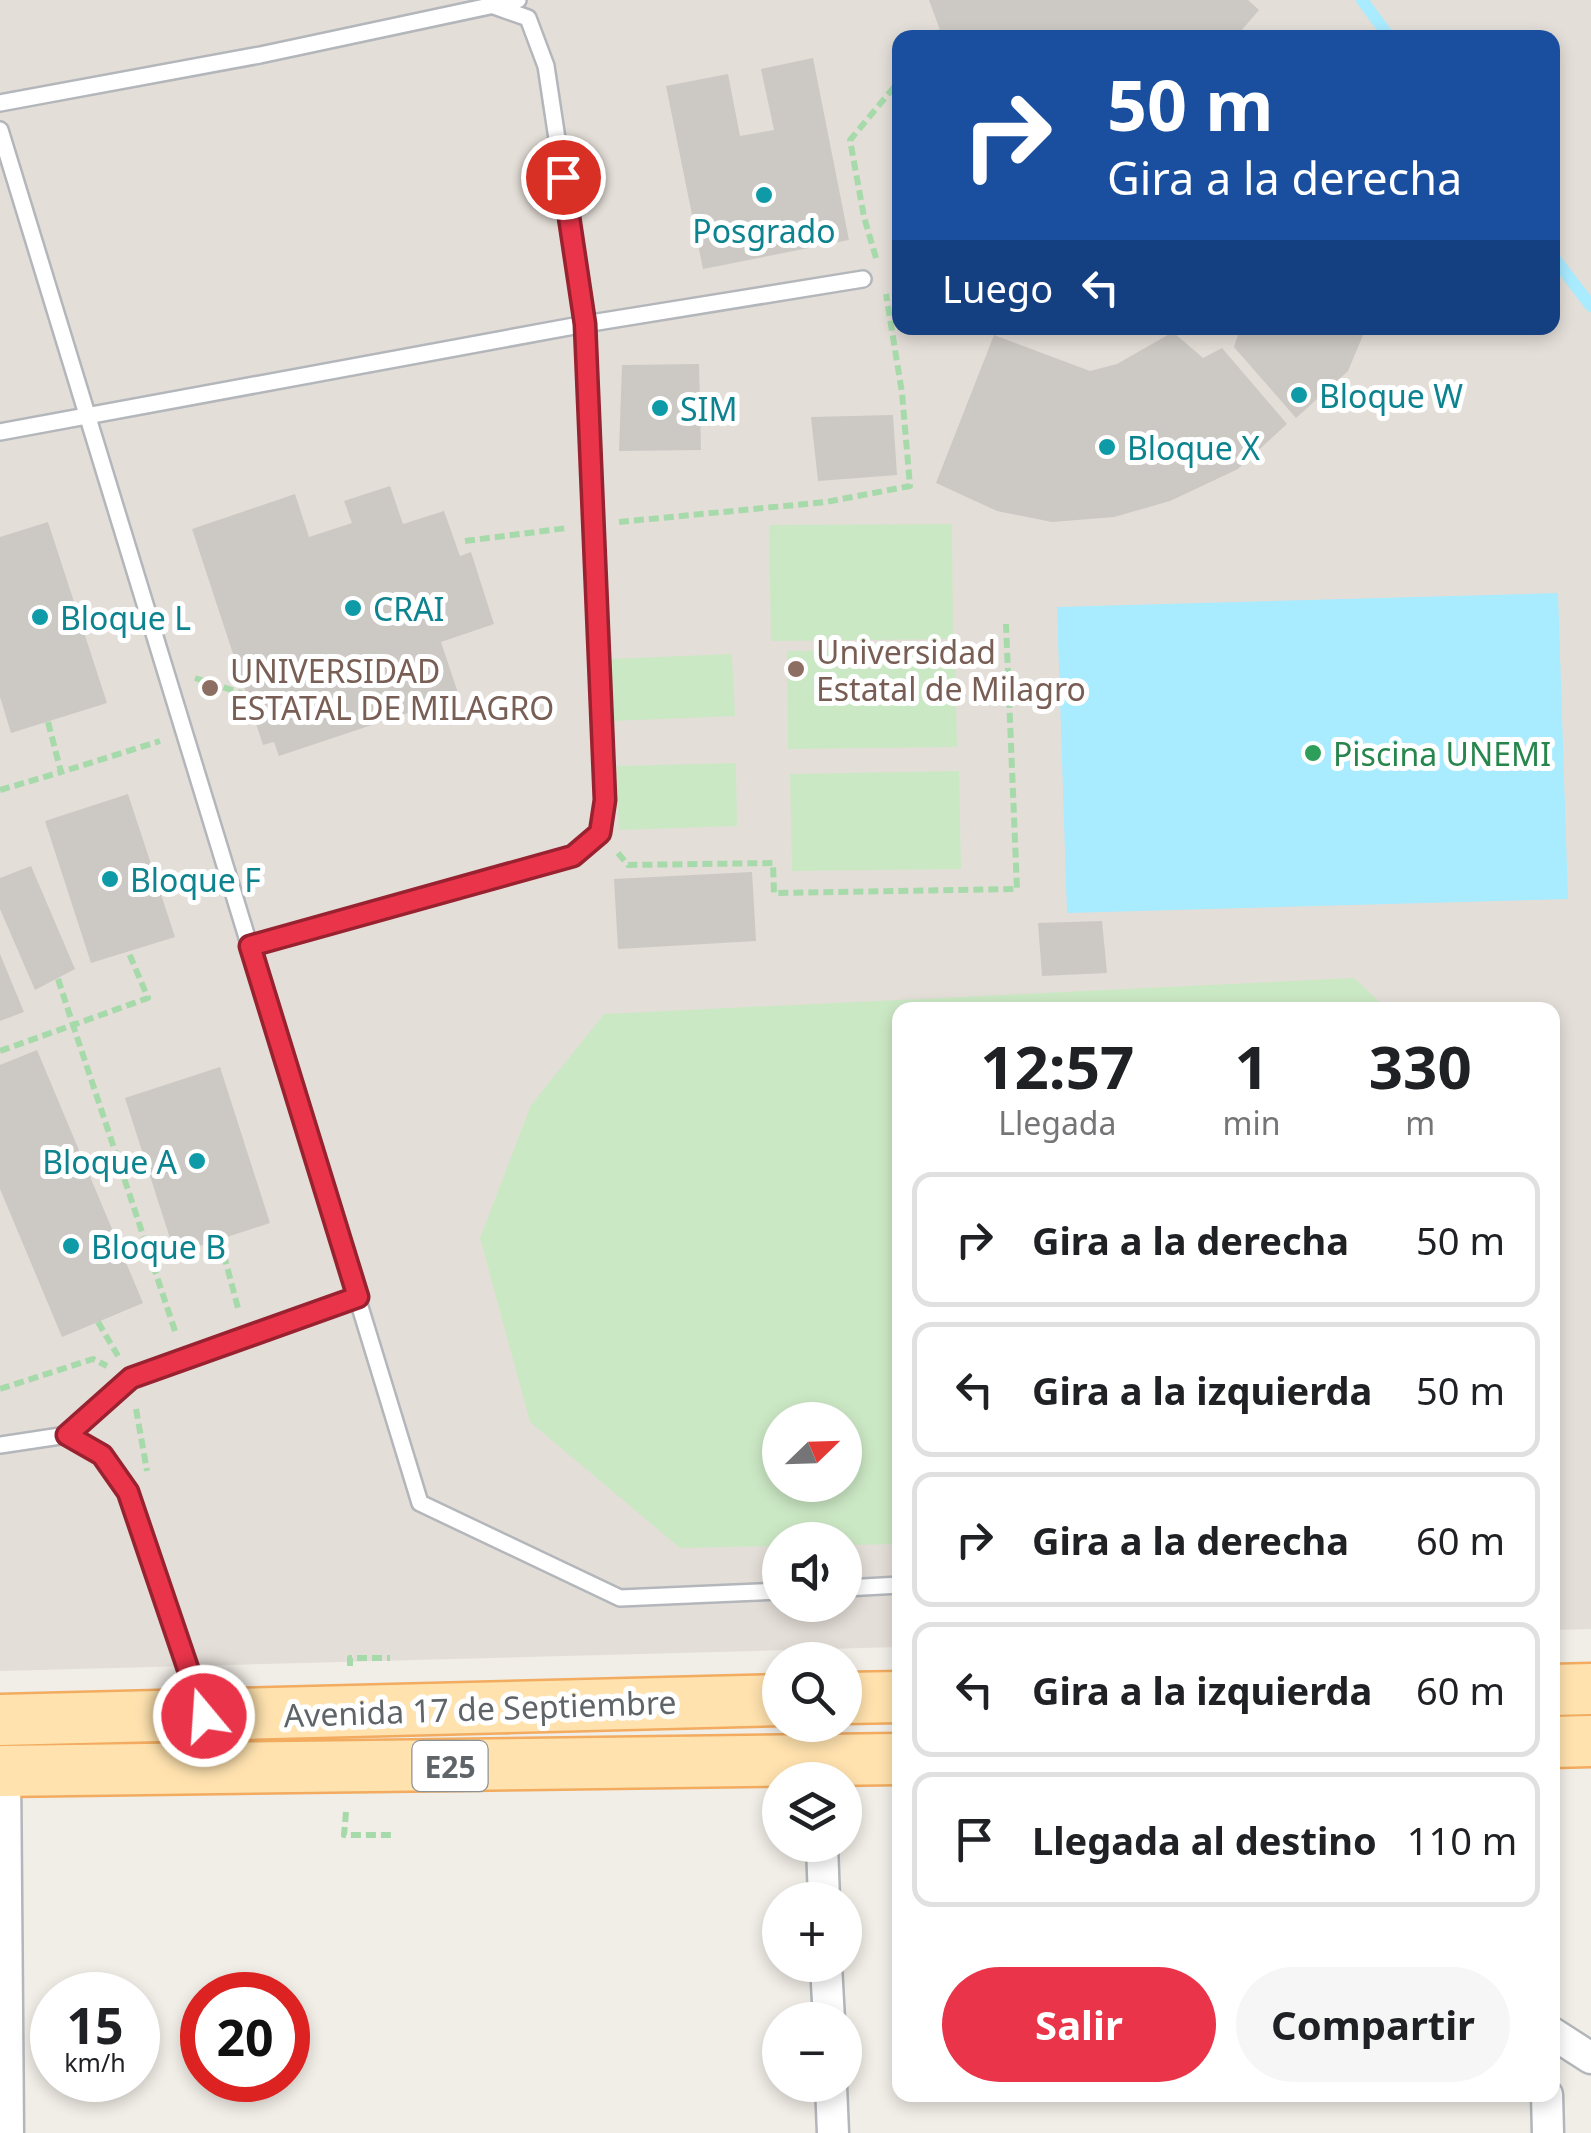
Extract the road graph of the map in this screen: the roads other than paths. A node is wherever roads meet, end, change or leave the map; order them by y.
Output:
1 (518, 0) edge
2 (491, 6) junction
3 (0, 103) edge
4 (0, 130) edge
5 (863, 279) dead end
6 (585, 324) junction
7 (88, 416) junction
8 (0, 432) edge
9 (250, 946) junction
10 (358, 1297) junction
11 (67, 1435) junction
12 (0, 1444) edge
13 (892, 1586) edge
14 (862, 1587) edge
15 (762, 1592) edge
16 (1591, 1689) edge
17 (506, 1690) dead end
18 (1560, 1690) edge
19 (272, 1696) dead end
20 (892, 1697) edge
21 (862, 1698) edge
22 (762, 1700) edge
23 (678, 1702) junction
24 (210, 1716) junction
25 (0, 1720) edge
26 (1591, 1741) edge
27 (1560, 1742) edge
28 (892, 1761) edge
29 (862, 1765) edge
30 (2, 1771) edge
31 (762, 1771) edge
32 (1560, 2038) edge
33 (1591, 2058) edge
34 (832, 2102) edge
35 (1547, 2102) edge
36 (8, 2133) edge
37 (833, 2133) edge
38 (1548, 2133) edge

1 - 2 lane
2 - 3 lane
2 - 6 lane
4 - 7 lane
5 - 6 lane
6 - 7 lane
6 - 9 lane
7 - 8 lane
7 - 9 lane
9 - 10 lane
10 - 11 lane
10 - 15 lane
11 - 12 lane
11 - 24 lane
13 - 14 lane
16 - 18 main road
17 - 23 lane
19 - 24 lane
20 - 21 main road
22 - 23 main road, Avenida 17 de Septiembre / E25
23 - 24 main road, Avenida 17 de Septiembre / E25
24 - 25 main road, Avenida 17 de Septiembre / E25
26 - 27 main road
28 - 29 main road, Avenida 17 de Septiembre / E25
30 - 31 main road, Avenida 17 de Septiembre / E25
30 - 36 street
32 - 33 street
34 - 37 street
35 - 38 street

